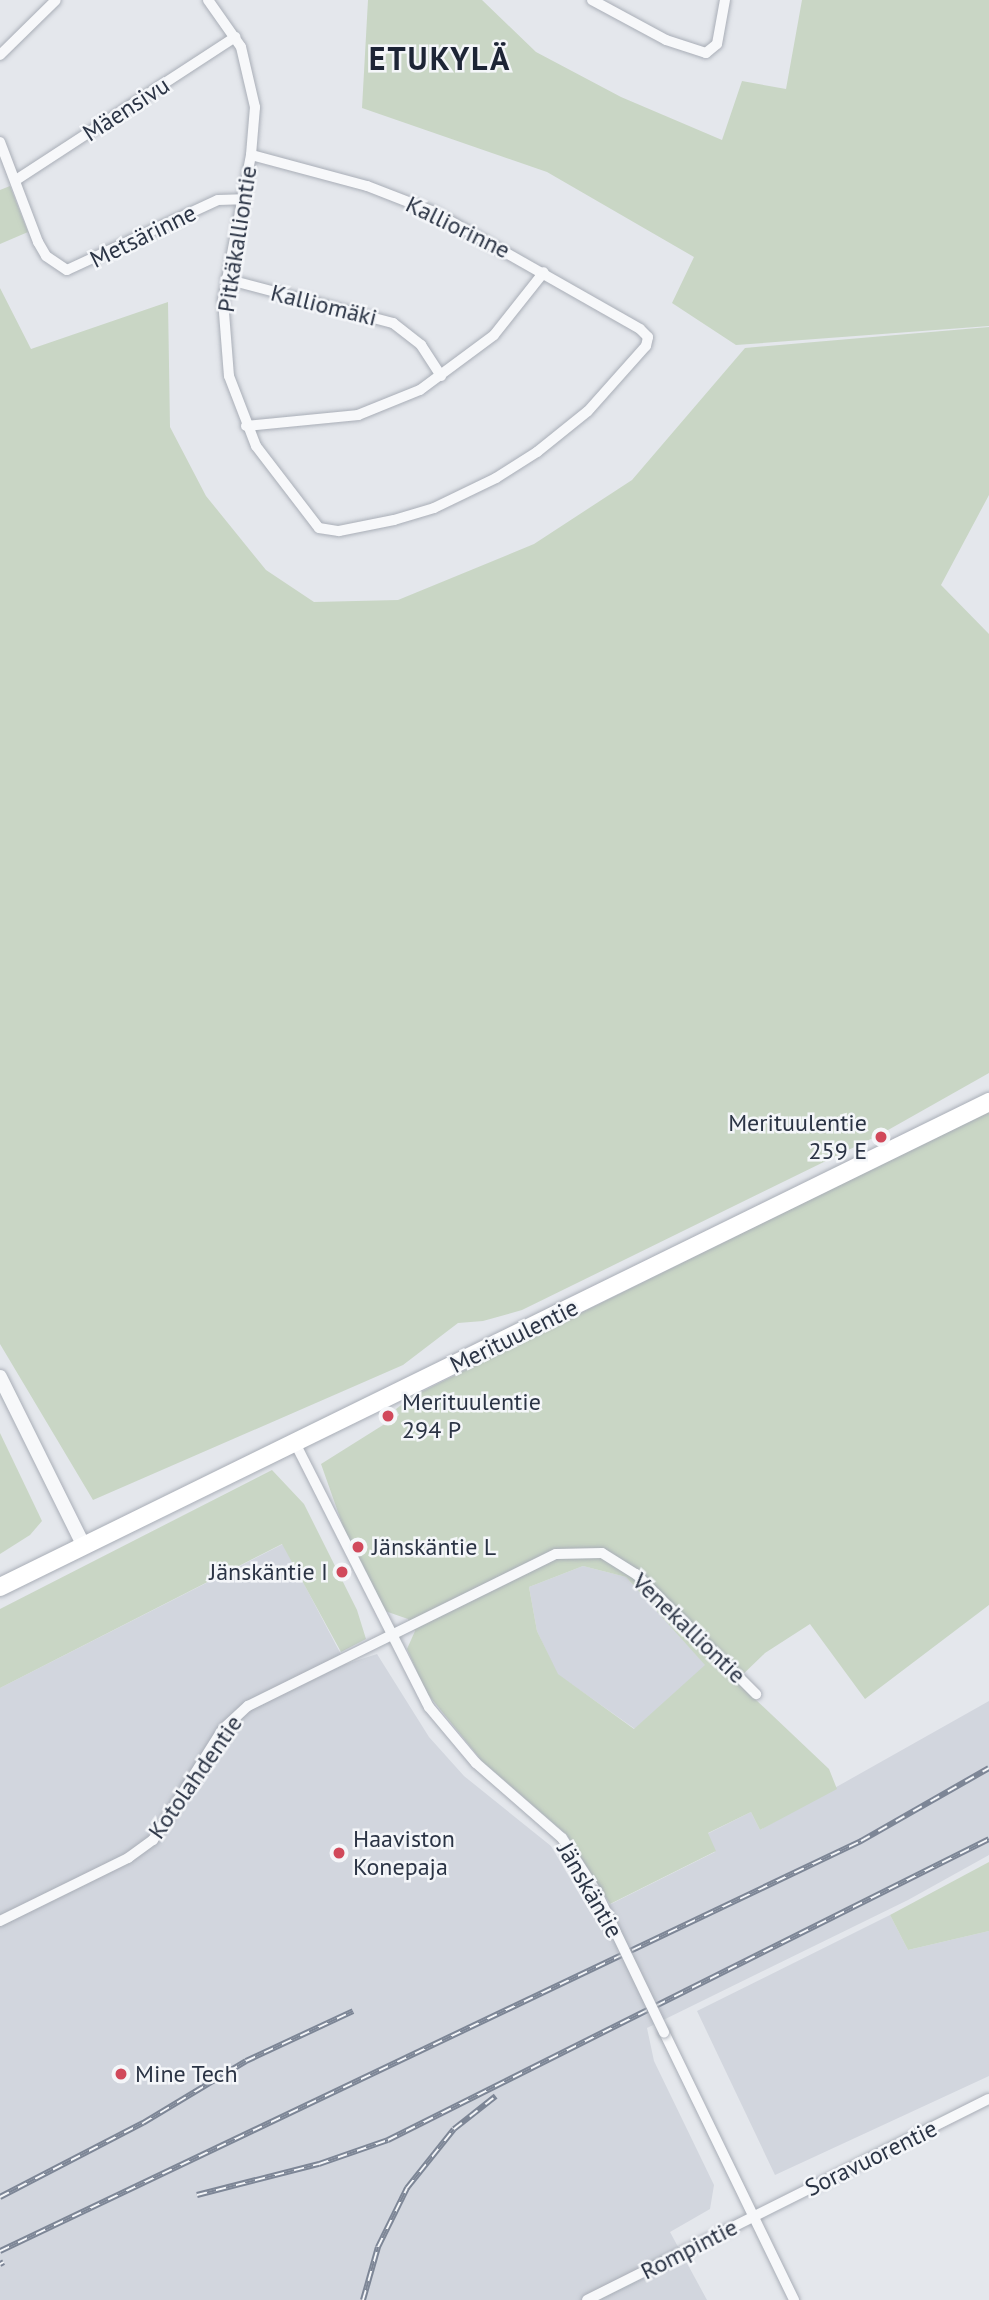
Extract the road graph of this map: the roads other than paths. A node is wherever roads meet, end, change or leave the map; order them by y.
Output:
1 (56, 0) edge
2 (208, 0) edge
3 (592, 0) edge
4 (725, 0) edge
5 (235, 37) junction
6 (0, 55) edge
7 (0, 142) edge
8 (251, 155) junction
9 (16, 180) junction
10 (242, 199) junction
11 (544, 272) junction
12 (226, 279) junction
13 (648, 337) joint
14 (441, 376) junction
15 (246, 426) junction
16 (989, 1102) edge
17 (0, 1377) edge
18 (295, 1443) junction
19 (82, 1545) junction
20 (0, 1587) edge
21 (391, 1635) junction
22 (756, 1694) dead end
23 (0, 1921) edge
24 (989, 2099) edge
25 (753, 2217) junction
26 (587, 2300) edge
27 (794, 2300) edge

1 - 6 street
2 - 5 street, Pitkäkalliontie
3 - 4 street
5 - 8 street, Pitkäkalliontie
5 - 9 street, Mäensivu
7 - 9 street, Metsärinne
8 - 10 street, Pitkäkalliontie
8 - 11 street, Kalliorinne
9 - 10 street, Metsärinne
10 - 12 street, Pitkäkalliontie
11 - 13 street, Kalliorinne
11 - 14 street
12 - 14 street, Kalliomäki
12 - 15 street, Pitkäkalliontie
13 - 15 street, Pitkäkalliontie
14 - 15 street
16 - 18 main road, Merituulentie
17 - 19 street
18 - 19 main road, Merituulentie
18 - 21 street, Jänskäntie
19 - 20 main road, Merituulentie
21 - 22 street, Venekalliontie
21 - 23 street, Kotolahdentie
21 - 25 street, Jänskäntie, bridge
24 - 25 street, Soravuorentie
25 - 26 street, Rompintie
25 - 27 street, Jänskäntie

